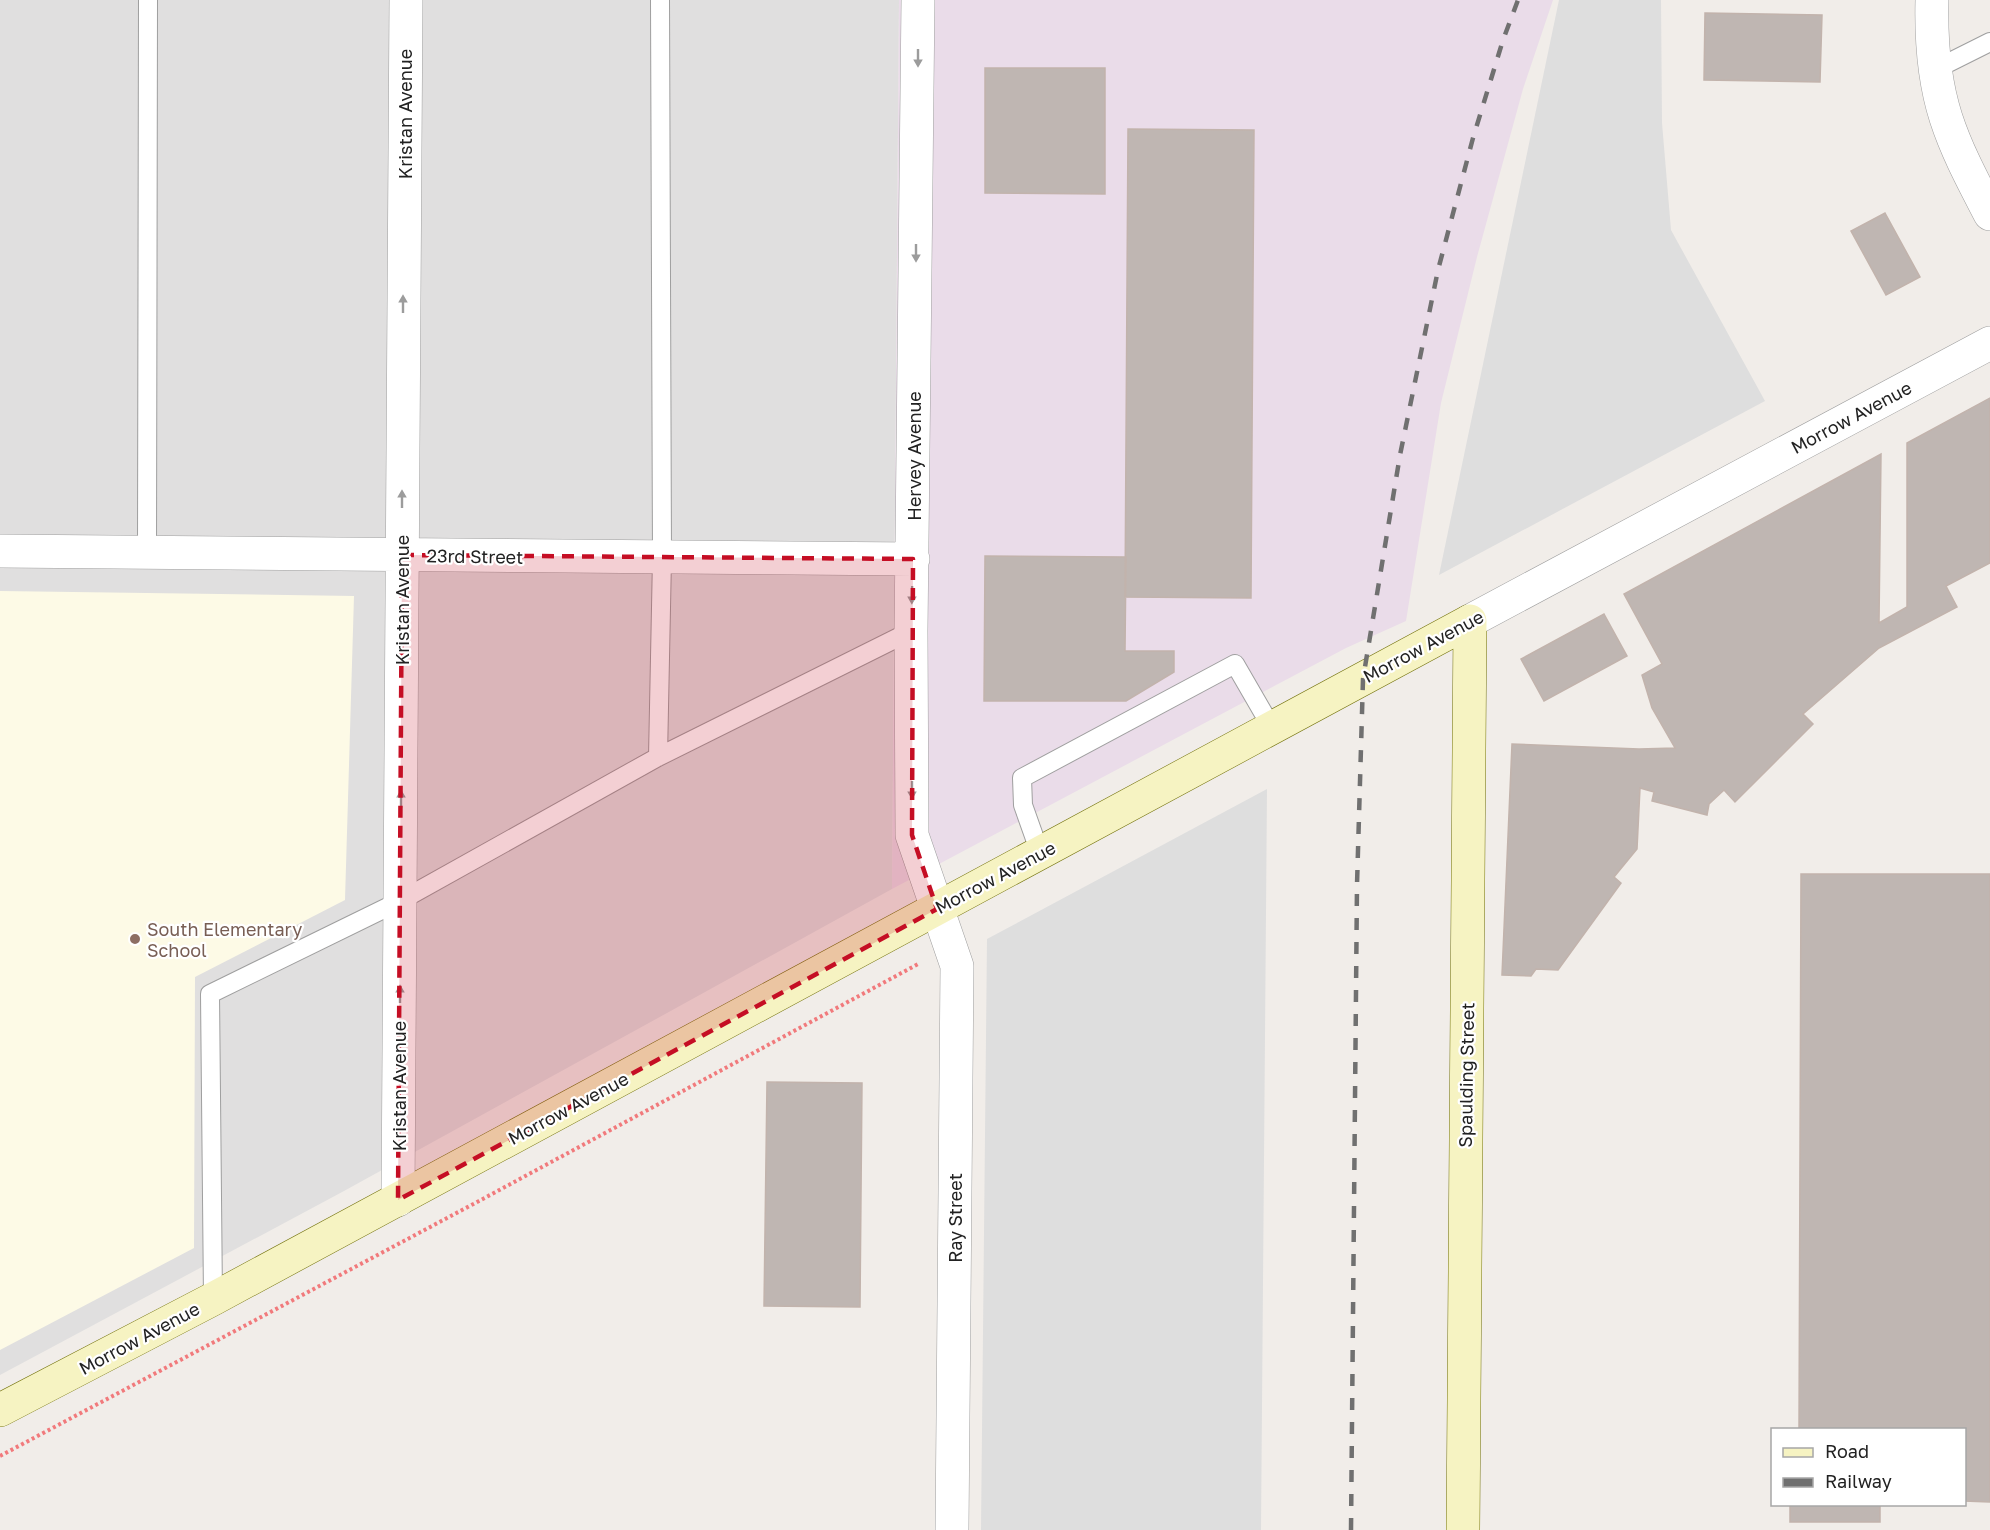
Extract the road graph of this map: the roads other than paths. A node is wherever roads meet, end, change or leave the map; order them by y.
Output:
1 (148, 0) edge
2 (406, 0) edge
3 (660, 0) edge
4 (918, 0) edge
5 (1932, 0) edge
6 (1990, 42) edge
7 (1936, 69) junction
8 (1990, 214) edge
9 (1990, 343) edge
10 (0, 551) edge
11 (147, 553) junction
12 (402, 555) junction
13 (662, 558) junction
14 (913, 559) junction
15 (1470, 621) junction
16 (911, 630) junction
17 (1272, 728) junction
18 (658, 757) junction
19 (1040, 853) junction
20 (400, 901) junction
21 (937, 909) junction
22 (398, 1200) junction
23 (213, 1299) junction
24 (0, 1410) edge
25 (952, 1530) edge
26 (1463, 1530) edge

1 - 11 lane
12 -> 2 street, Kristan Avenue
3 - 13 lane
4 -> 14 street, Hervey Avenue
5 - 7 street
6 - 7 lane
7 - 8 street
9 - 15 street, Morrow Avenue
10 - 11 street, 23rd Street
11 - 12 street, 23rd Street
12 - 13 street, 23rd Street
20 -> 12 street, Kristan Avenue
13 - 14 street, 23rd Street
13 - 18 lane
14 -> 16 street, Hervey Avenue
15 - 17 street, Morrow Avenue
15 - 26 street, Spaulding Street
16 - 18 lane
16 -> 21 street, Hervey Avenue
17 - 19 street, Morrow Avenue
17 - 19 lane
18 - 20 lane
19 - 21 street, Morrow Avenue
22 -> 20 street, Kristan Avenue
20 - 23 lane
21 - 22 street, Morrow Avenue
21 - 25 street, Ray Street
22 - 23 street, Morrow Avenue
23 - 24 street, Morrow Avenue

